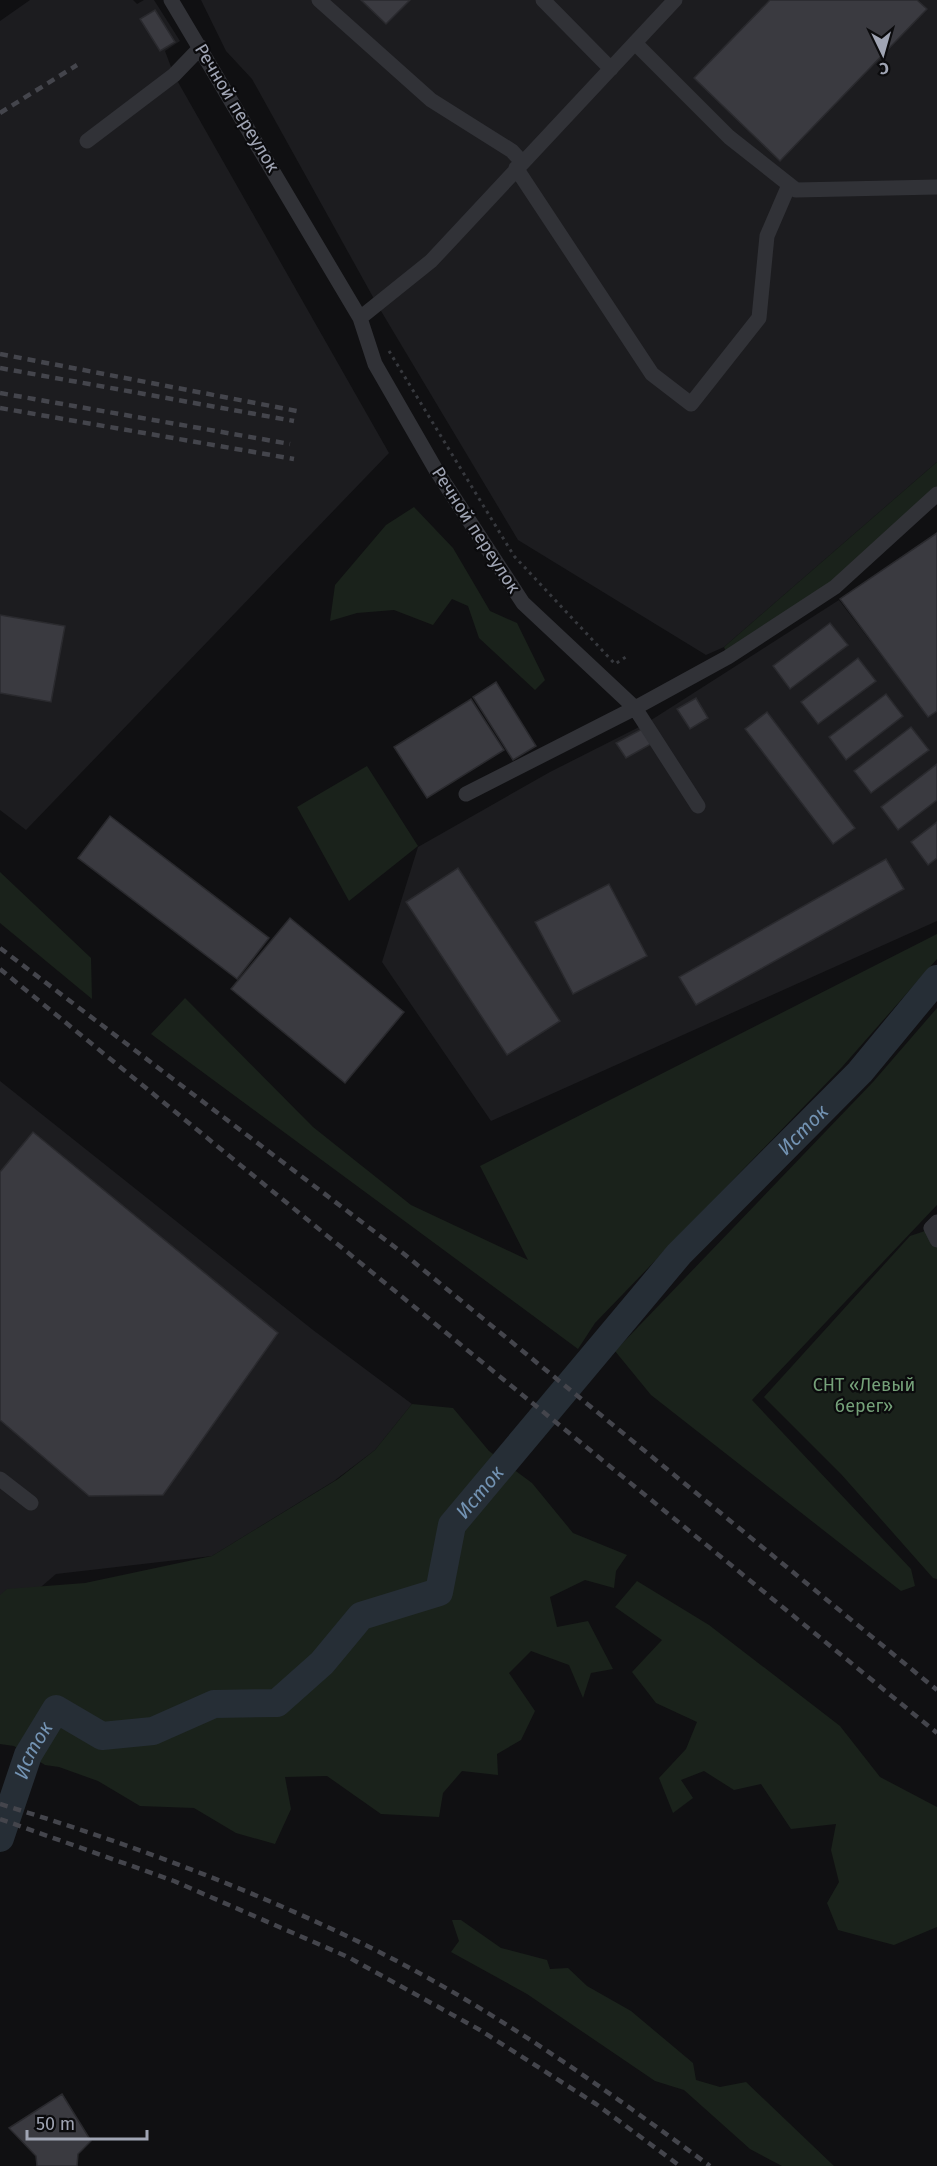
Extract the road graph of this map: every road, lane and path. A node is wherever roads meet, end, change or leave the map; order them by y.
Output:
1 (171, 0) edge
2 (320, 0) edge
3 (543, 0) edge
4 (675, 0) edge
5 (635, 43) junction
6 (201, 47) junction
7 (611, 69) junction
8 (87, 141) dead end
9 (519, 165) junction
10 (789, 185) junction
11 (937, 187) edge
12 (360, 318) junction
13 (384, 344) dead end
14 (937, 494) edge
15 (628, 655) dead end
16 (634, 708) junction
17 (466, 794) dead end
18 (698, 806) dead end
19 (937, 1222) edge
20 (937, 1240) edge
21 (0, 1479) edge
22 (31, 1503) dead end

1 - 6 street, Речной переулок
2 - 9 street
3 - 7 street
4 - 5 street
5 - 7 street
5 - 10 street
6 - 8 street
6 - 12 street, Речной переулок
7 - 9 street
9 - 10 street
9 - 12 street
10 - 11 street
12 - 16 street, Речной переулок
13 - 15 path
14 - 16 street
16 - 17 street
16 - 18 street, Речной переулок
19 - 20 street
21 - 22 street

